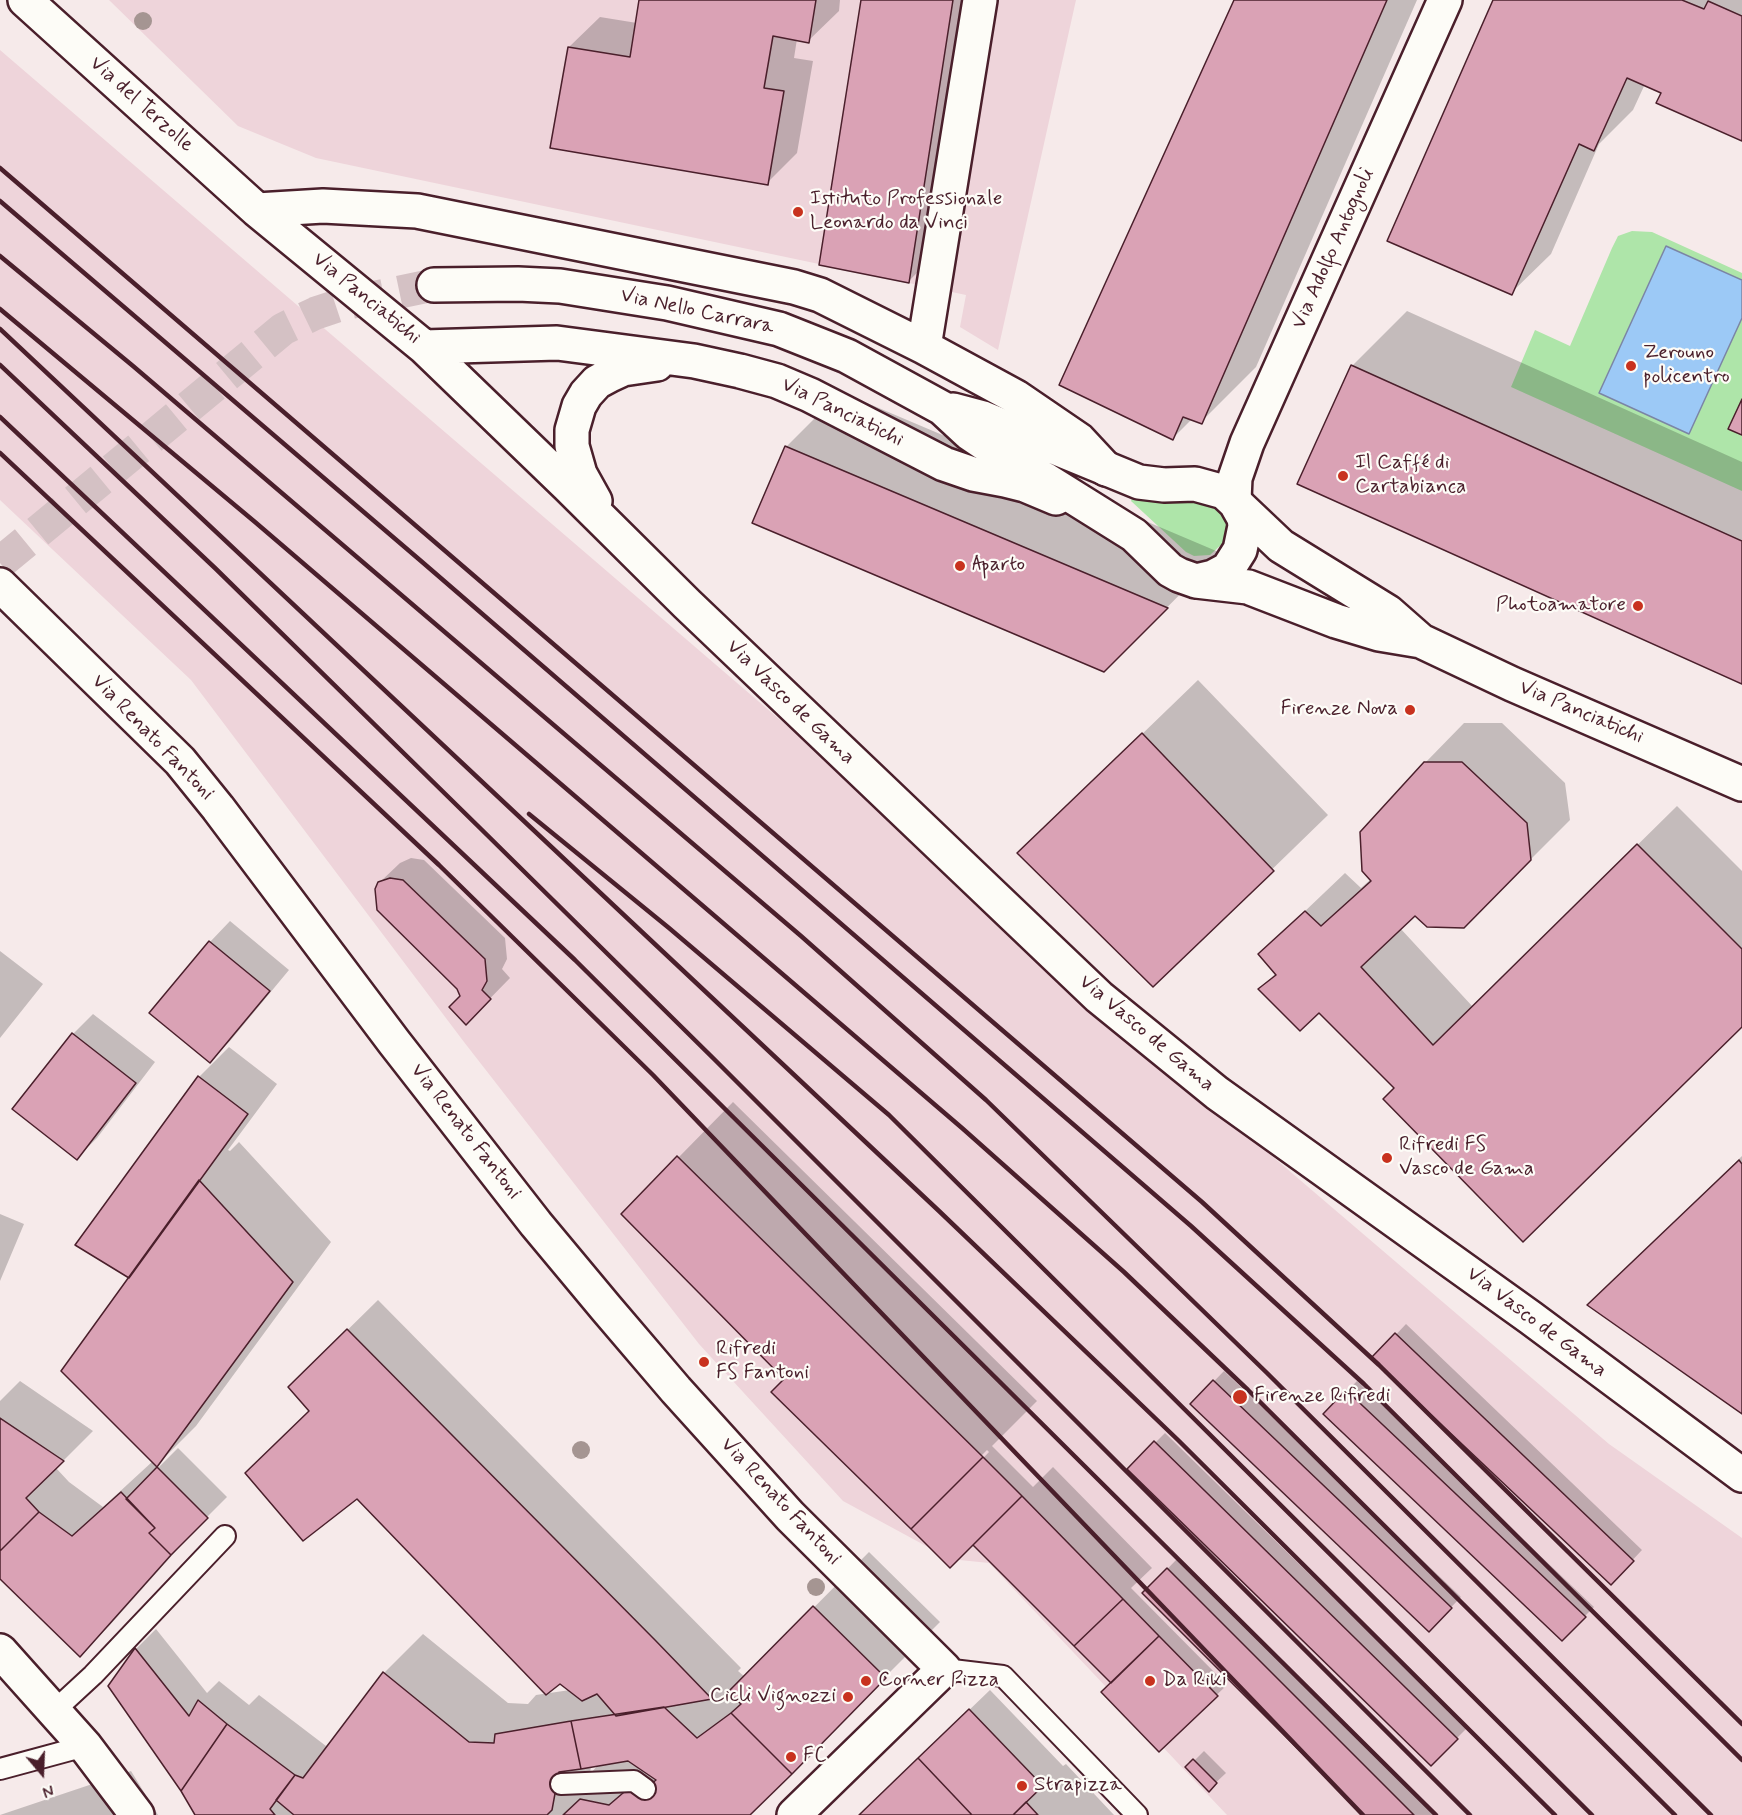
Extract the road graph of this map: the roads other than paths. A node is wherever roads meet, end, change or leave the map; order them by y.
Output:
1 (25, 0) edge
2 (980, 0) edge
3 (1445, 0) edge
4 (257, 210) junction
5 (434, 285) tunnel mouth
6 (424, 347) junction
7 (924, 347) junction
8 (694, 361) junction
9 (942, 408) junction
10 (1106, 470) junction
11 (1234, 500) junction
12 (1115, 521) junction
13 (608, 525) junction
14 (1196, 581) junction
15 (0, 585) edge
16 (1422, 641) junction
17 (1742, 784) edge
18 (1742, 1474) edge
19 (225, 1536) dead end
20 (0, 1651) edge
21 (944, 1669) junction
22 (54, 1711) junction
23 (85, 1746) junction
24 (2, 1766) edge
25 (561, 1784) dead end
26 (645, 1789) dead end
27 (137, 1815) edge
28 (794, 1815) edge
29 (1137, 1815) edge

1 - 4 street, Via del Terzolle
2 - 7 street
3 - 11 street, Via Adolfo Antognoli
4 - 6 street, Via Panciatichi
4 - 7 street, Via Panciatichi
5 - 9 street, Via Nello Carrara
6 - 8 street, Via Panciatichi
6 - 13 street, Via Vasco de Gama
7 - 10 street, Via Panciatichi
8 - 12 street, Via Panciatichi
8 - 13 street, Via Vasco de Gama
9 - 10 street, Via Nello Carrara
9 - 12 street, Via Nello Carrara
10 - 11 street, Via Panciatichi
11 - 14 street
11 - 16 street, Via Panciatichi
12 - 14 street, Via Panciatichi
13 - 18 street, Via Vasco de Gama
14 - 16 street, Via Panciatichi
15 - 21 street, Via Renato Fantoni
16 - 17 street, Via Panciatichi
19 - 22 lane
20 - 22 street
21 - 28 street
21 - 29 lane
22 - 23 street
23 - 24 lane
23 - 27 street
25 - 26 lane

